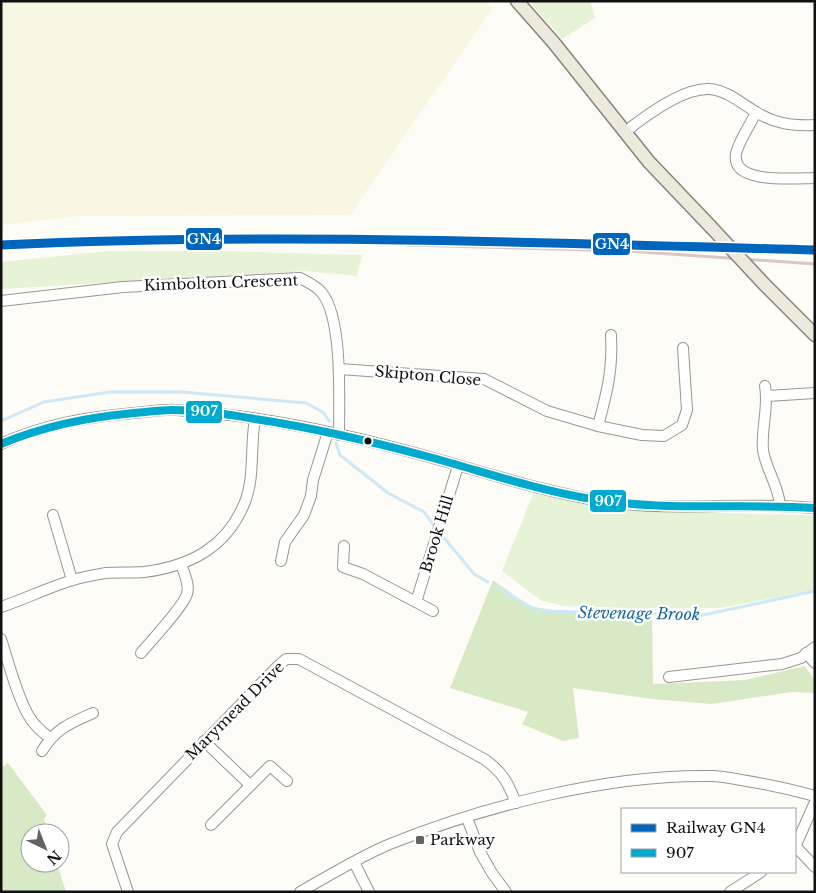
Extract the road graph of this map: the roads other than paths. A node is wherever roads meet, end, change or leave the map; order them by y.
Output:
1 (517, 1) edge
2 (756, 112) junction
3 (815, 125) edge
4 (625, 132) junction
5 (815, 178) edge
6 (1, 301) edge
7 (611, 335) dead end
8 (815, 335) edge
9 (683, 348) dead end
10 (339, 369) junction
11 (815, 393) edge
12 (255, 419) junction
13 (598, 426) junction
14 (328, 432) junction
15 (339, 435) junction
16 (1, 444) edge
17 (458, 466) junction
18 (780, 506) junction
19 (815, 508) edge
20 (53, 515) dead end
21 (344, 546) dead end
22 (281, 561) dead end
23 (182, 564) junction
24 (72, 580) junction
25 (416, 602) junction
26 (1, 607) edge
27 (433, 612) dead end
28 (142, 635) dead end
29 (1, 639) edge
30 (150, 642) junction
31 (811, 650) edge
32 (141, 653) dead end
33 (815, 663) edge
34 (669, 677) dead end
35 (92, 713) dead end
36 (50, 738) junction
37 (204, 742) junction
38 (42, 751) dead end
39 (287, 781) dead end
40 (250, 785) junction
41 (815, 796) edge
42 (815, 802) edge
43 (516, 804) junction
44 (467, 818) junction
45 (211, 825) dead end
46 (796, 845) edge
47 (796, 848) edge
48 (354, 862) junction
49 (815, 867) edge
50 (760, 873) edge
51 (128, 892) edge
52 (300, 892) edge
53 (369, 892) edge
54 (506, 892) edge
55 (730, 892) edge

1 - 4 main road
2 - 3 street
2 - 4 street
2 - 5 street
4 - 8 main road, bridge
6 - 10 street, Kimbolton Crescent
7 - 13 street
9 - 13 street, Skipton Close
10 - 13 street, Skipton Close
10 - 15 street, Kimbolton Crescent
11 - 18 street
12 - 14 street
12 - 16 street
12 - 23 street
14 - 15 street
14 - 22 street
15 - 17 street
17 - 18 street
17 - 25 street, Brook Hill
18 - 19 street
20 - 24 street
21 - 25 street
23 - 24 street
23 - 30 street
24 - 26 street
25 - 27 street
28 - 30 street
29 - 36 street
30 - 32 street
31 - 33 street
31 - 34 street
35 - 36 street
36 - 38 street
37 - 40 street
37 - 43 street, Marymead Drive
37 - 51 street, Marymead Drive
39 - 40 street
40 - 45 street
41 - 43 street
42 - 46 street
43 - 44 street
44 - 48 street
44 - 54 street
47 - 49 street
48 - 52 street
48 - 53 street
50 - 55 street

